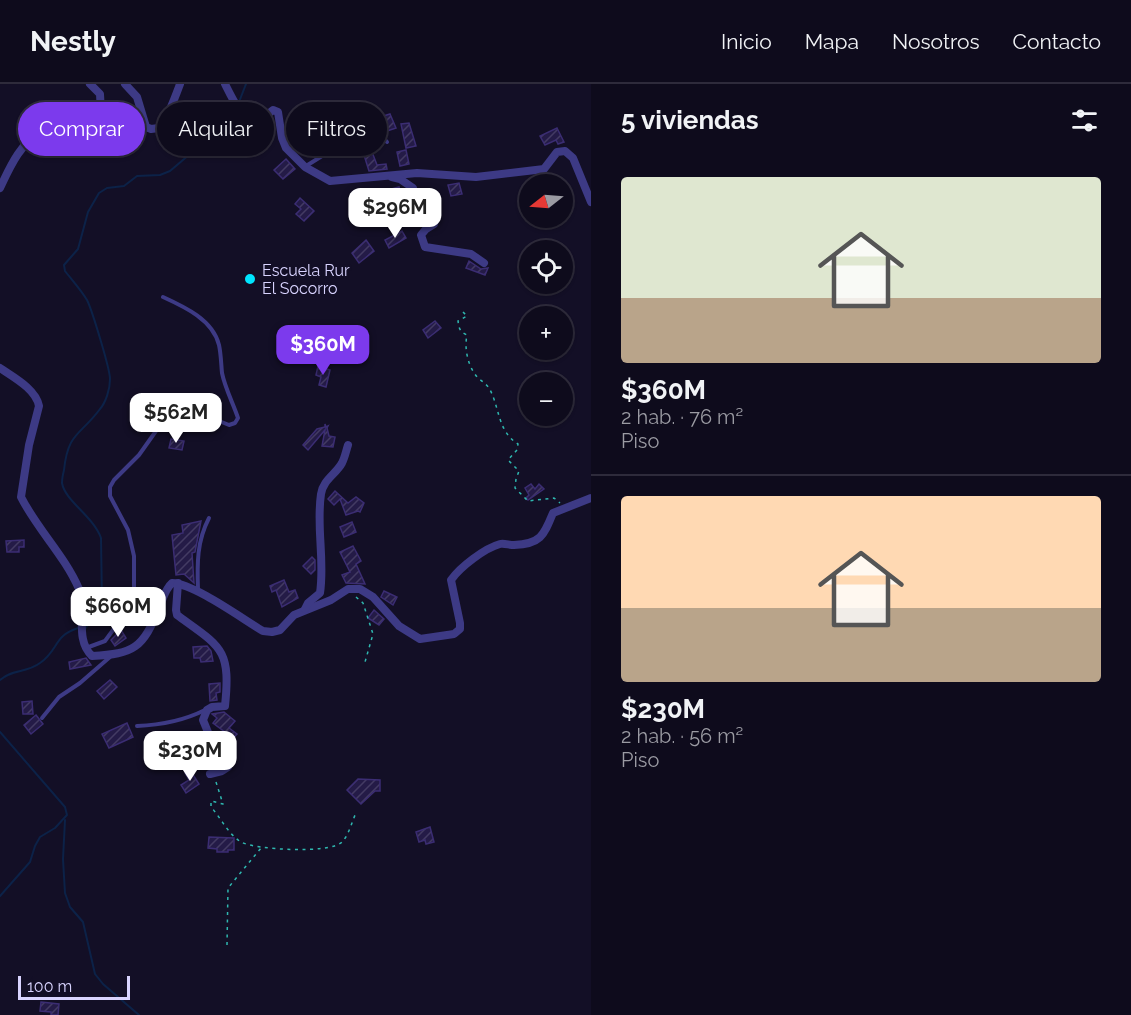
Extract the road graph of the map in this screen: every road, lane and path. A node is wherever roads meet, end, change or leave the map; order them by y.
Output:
1 (90, 84) edge
2 (125, 84) edge
3 (180, 84) edge
4 (225, 84) edge
5 (322, 156) edge
6 (305, 167) junction
7 (386, 176) junction
8 (0, 188) edge
9 (591, 202) edge
10 (484, 262) dead end
11 (163, 297) dead end
12 (463, 312) dead end
13 (0, 368) edge
14 (348, 445) dead end
15 (591, 498) edge
16 (566, 506) junction
17 (209, 518) dead end
18 (178, 583) junction
19 (348, 589) junction
20 (198, 593) junction
21 (305, 610) junction
22 (85, 648) junction
23 (113, 655) junction
24 (365, 662) dead end
25 (207, 710) junction
26 (42, 718) dead end
27 (137, 726) dead end
28 (222, 771) junction
29 (210, 774) dead end
30 (356, 813) dead end
31 (261, 847) junction
32 (227, 945) dead end

1 - 8 street
2 - 3 street
4 - 6 street
5 - 6 lane
6 - 7 street
7 - 9 street
7 - 10 street
11 - 22 lane
12 - 16 path
13 - 22 street
14 - 21 street
15 - 16 street
16 - 19 street
17 - 20 lane
18 - 20 street
18 - 23 street
18 - 25 street
19 - 21 street
19 - 24 path
20 - 21 street
22 - 23 street
23 - 26 lane
25 - 27 lane
25 - 28 street
28 - 29 street
28 - 31 path
30 - 31 path
31 - 32 path

